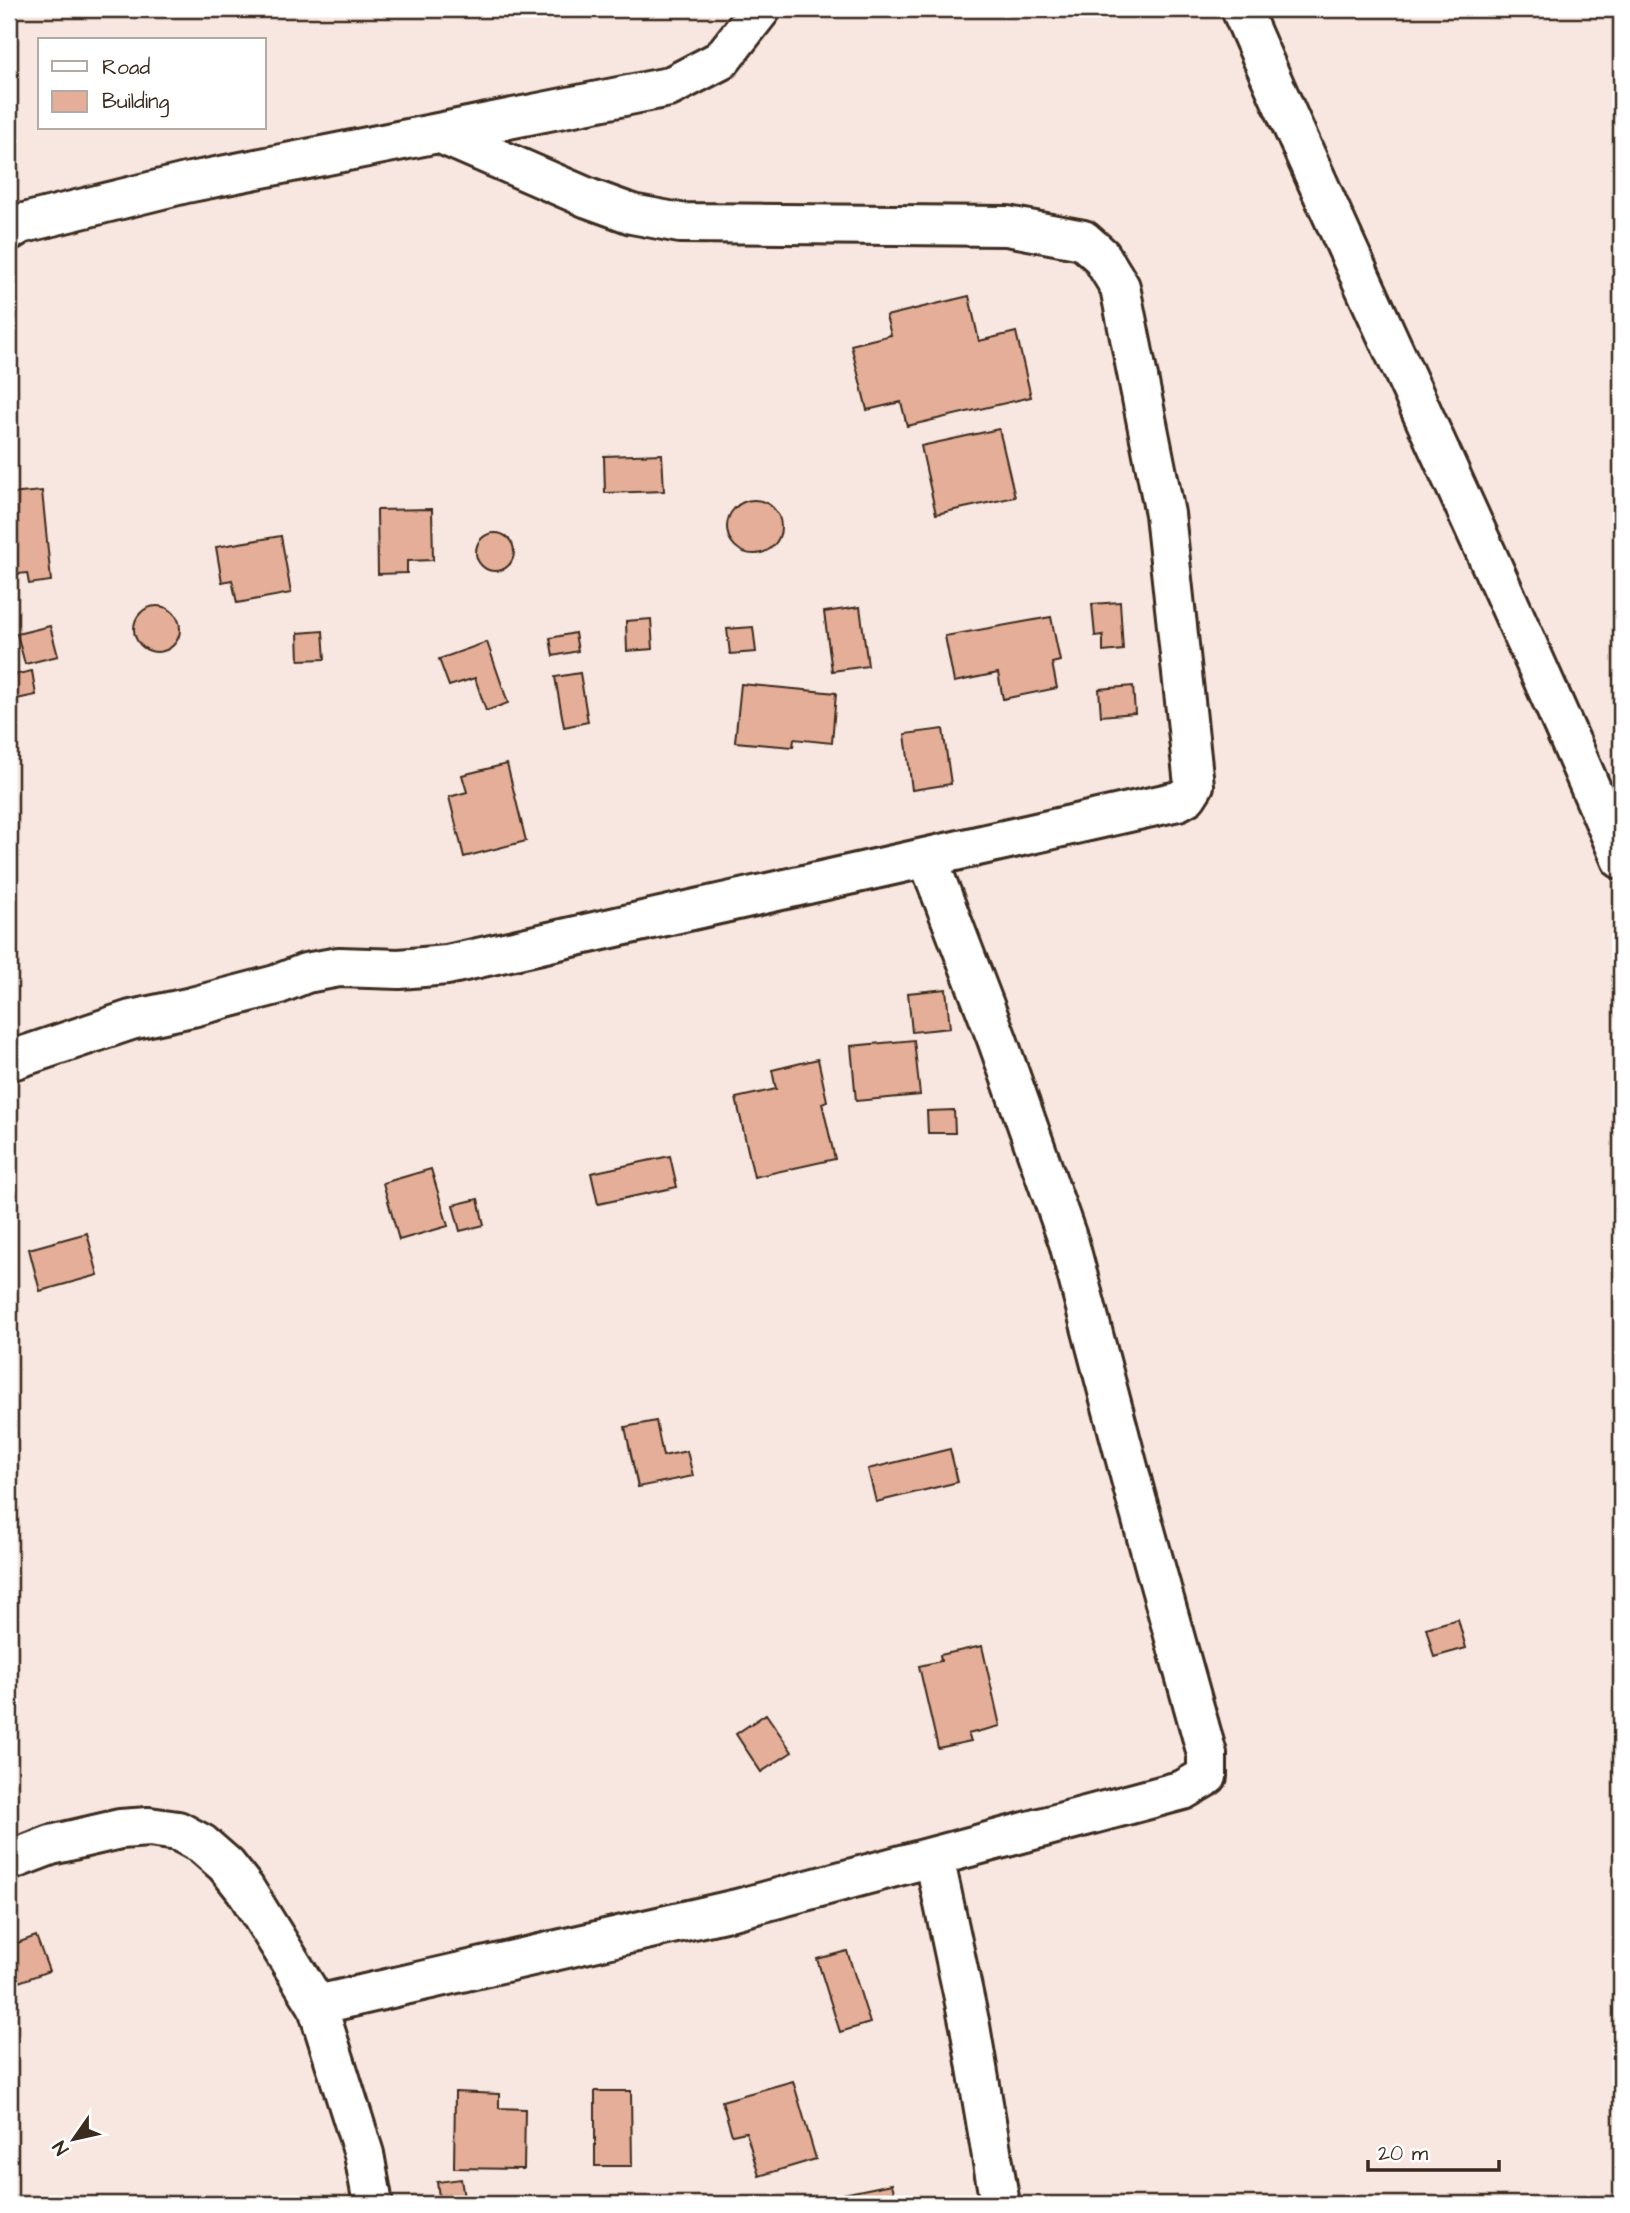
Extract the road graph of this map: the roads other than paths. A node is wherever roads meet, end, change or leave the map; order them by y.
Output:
1 (761, 9) edge
2 (1241, 9) edge
3 (441, 134) junction
4 (9, 231) edge
5 (928, 859) junction
6 (1621, 859) edge
7 (9, 1061) edge
8 (934, 1857) junction
9 (9, 1861) edge
10 (317, 2005) junction
11 (373, 2204) edge
12 (1000, 2204) edge

1 - 3 street
2 - 6 street
3 - 4 street
3 - 5 street
5 - 7 street
5 - 8 street
8 - 10 street
8 - 12 street
9 - 10 street
10 - 11 street

